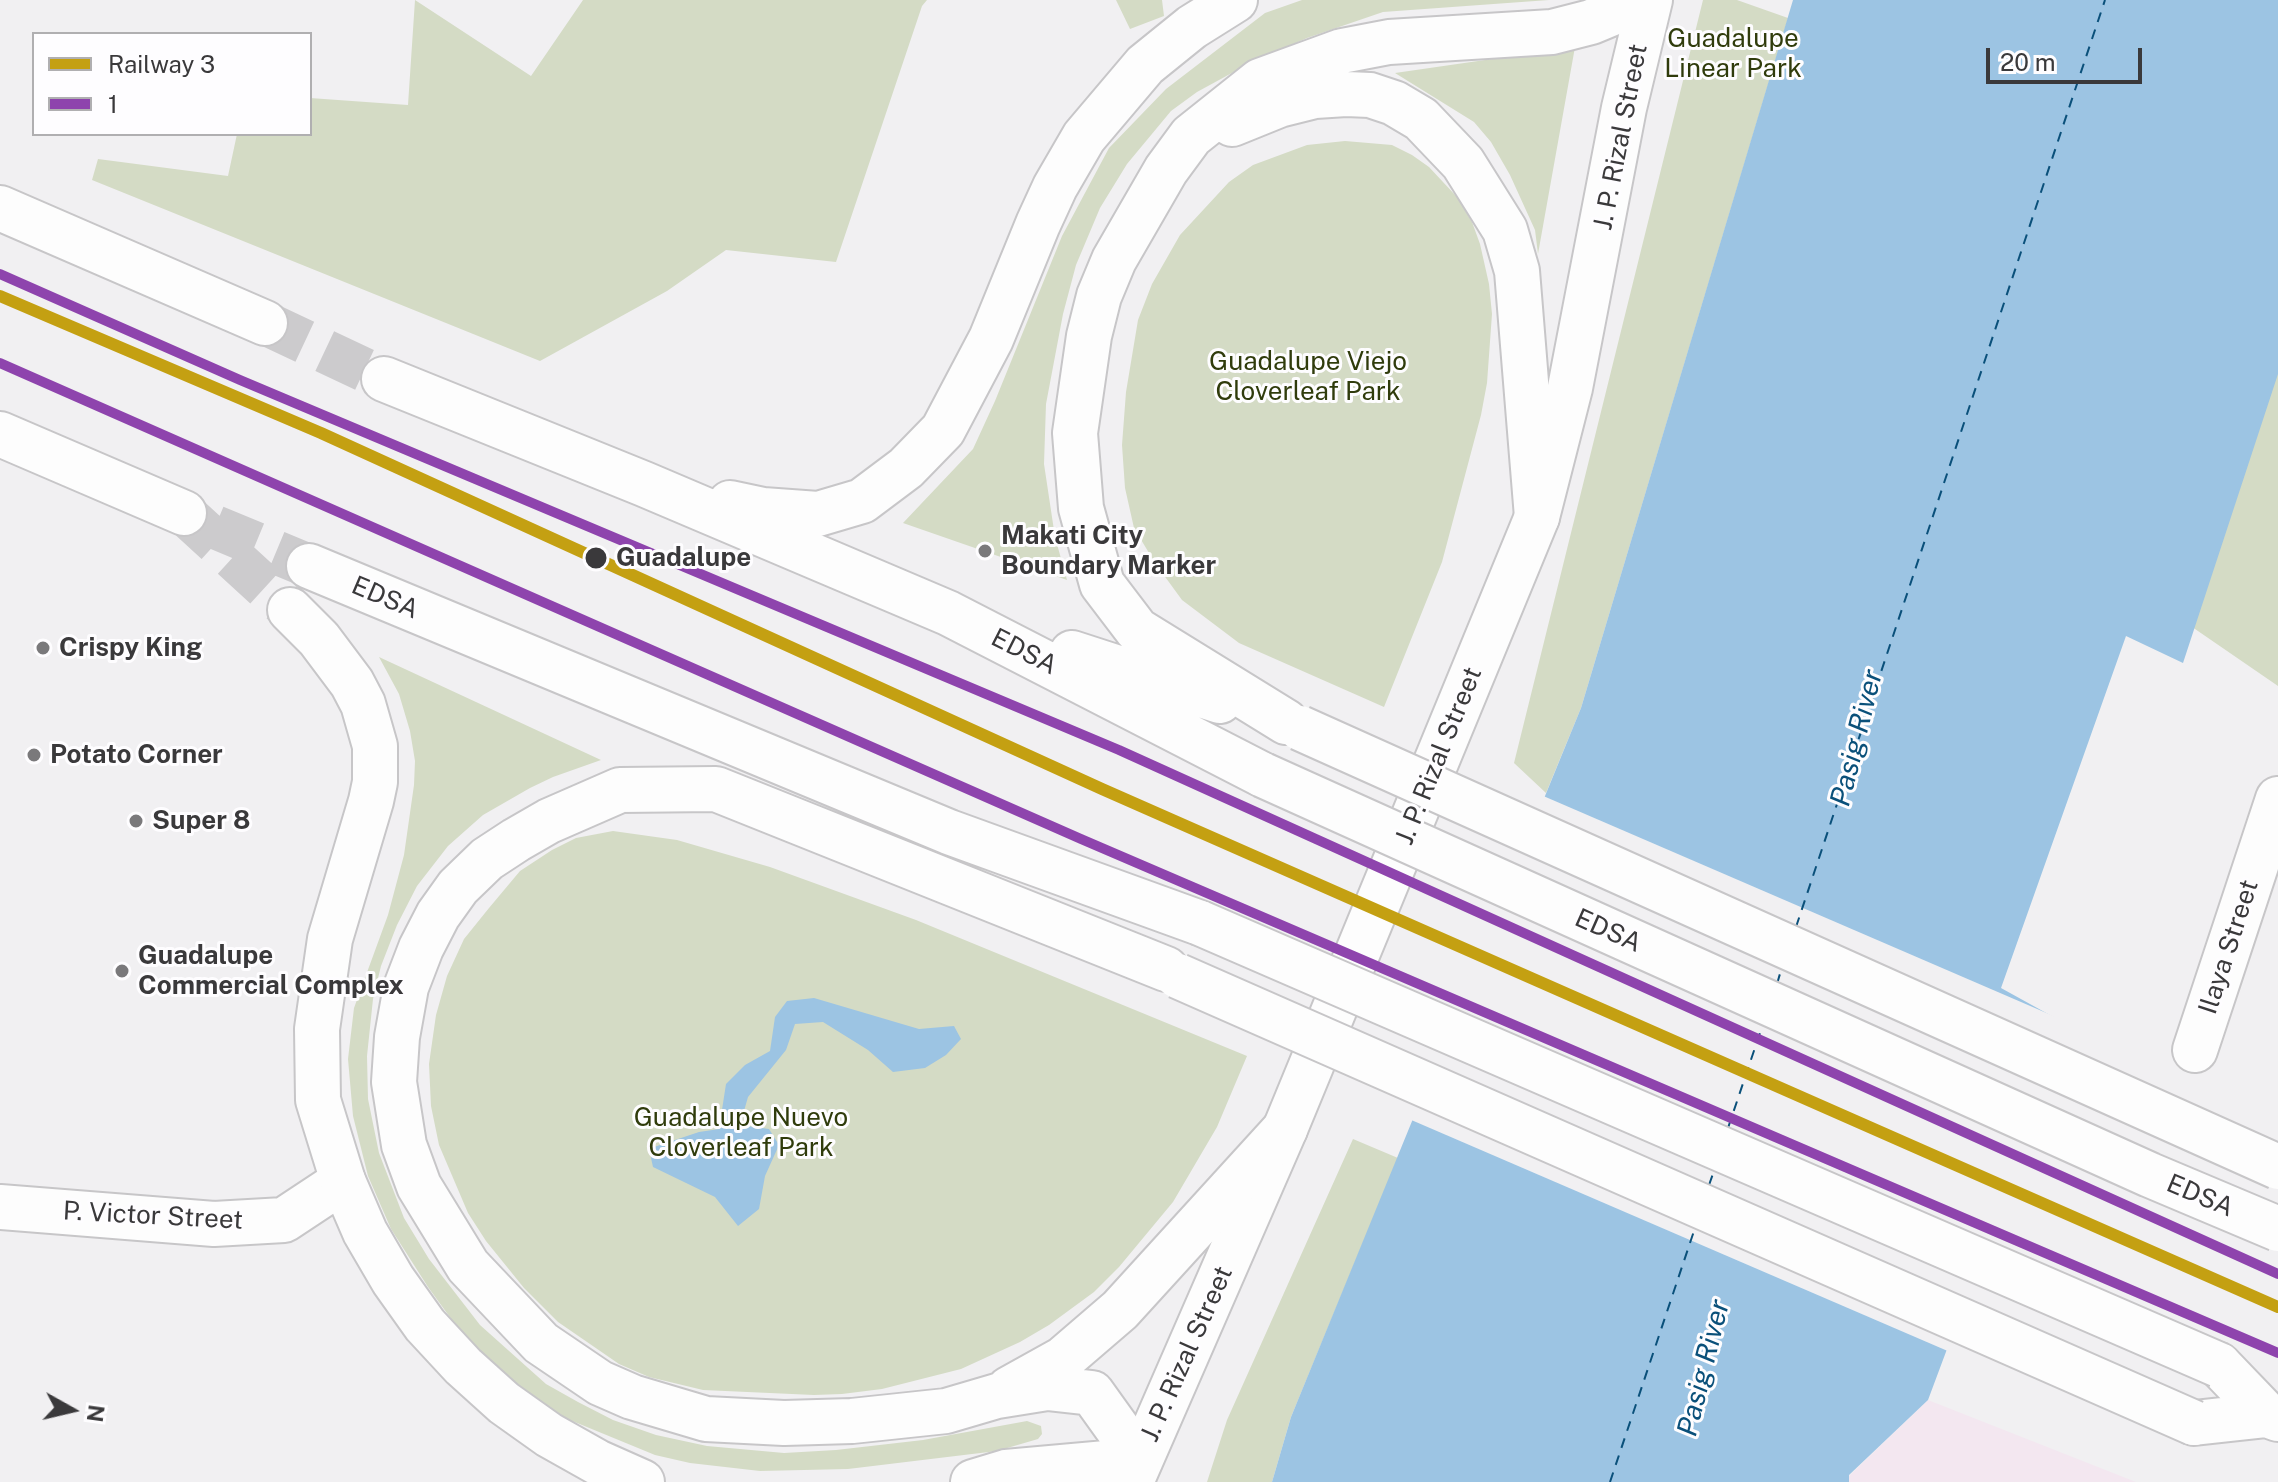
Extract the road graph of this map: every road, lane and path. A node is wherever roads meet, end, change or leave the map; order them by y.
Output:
1 (1235, 0) edge
2 (1647, 0) edge
3 (1191, 136) junction
4 (0, 208) edge
5 (265, 323) tunnel mouth
6 (384, 379) tunnel mouth
7 (0, 434) edge
8 (644, 484) junction
9 (184, 513) tunnel mouth
10 (1537, 517) junction
11 (309, 566) tunnel mouth
12 (290, 610) tunnel mouth
13 (948, 613) junction
14 (1293, 725) junction
15 (2278, 799) edge
16 (949, 832) junction
17 (1172, 972) junction
18 (2195, 1050) dead end
19 (1285, 1129) junction
20 (2278, 1167) edge
21 (343, 1181) junction
22 (0, 1207) edge
23 (2278, 1229) edge
24 (997, 1396) junction
25 (2273, 1417) edge
26 (1135, 1471) edge
27 (642, 1482) edge
28 (973, 1482) edge

1 - 8 main road
2 - 3 main road
2 - 10 main road, J. P. Rizal Street
3 - 10 main road
3 - 14 main road
4 - 5 main road
6 - 8 main road, EDSA
7 - 9 main road
8 - 13 main road, EDSA
10 - 19 main road, J. P. Rizal Street
11 - 16 main road, EDSA
12 - 21 main road
13 - 14 main road, EDSA
13 - 23 main road, EDSA, bridge
14 - 20 main road, EDSA, bridge
15 - 18 main road, Ilaya Street
16 - 17 main road, EDSA
16 - 25 main road, EDSA, bridge
17 - 24 main road
17 - 25 main road, EDSA, bridge
19 - 24 main road
19 - 26 main road, J. P. Rizal Street
21 - 22 main road, P. Victor Street
21 - 27 main road
24 - 26 main road
26 - 28 main road

